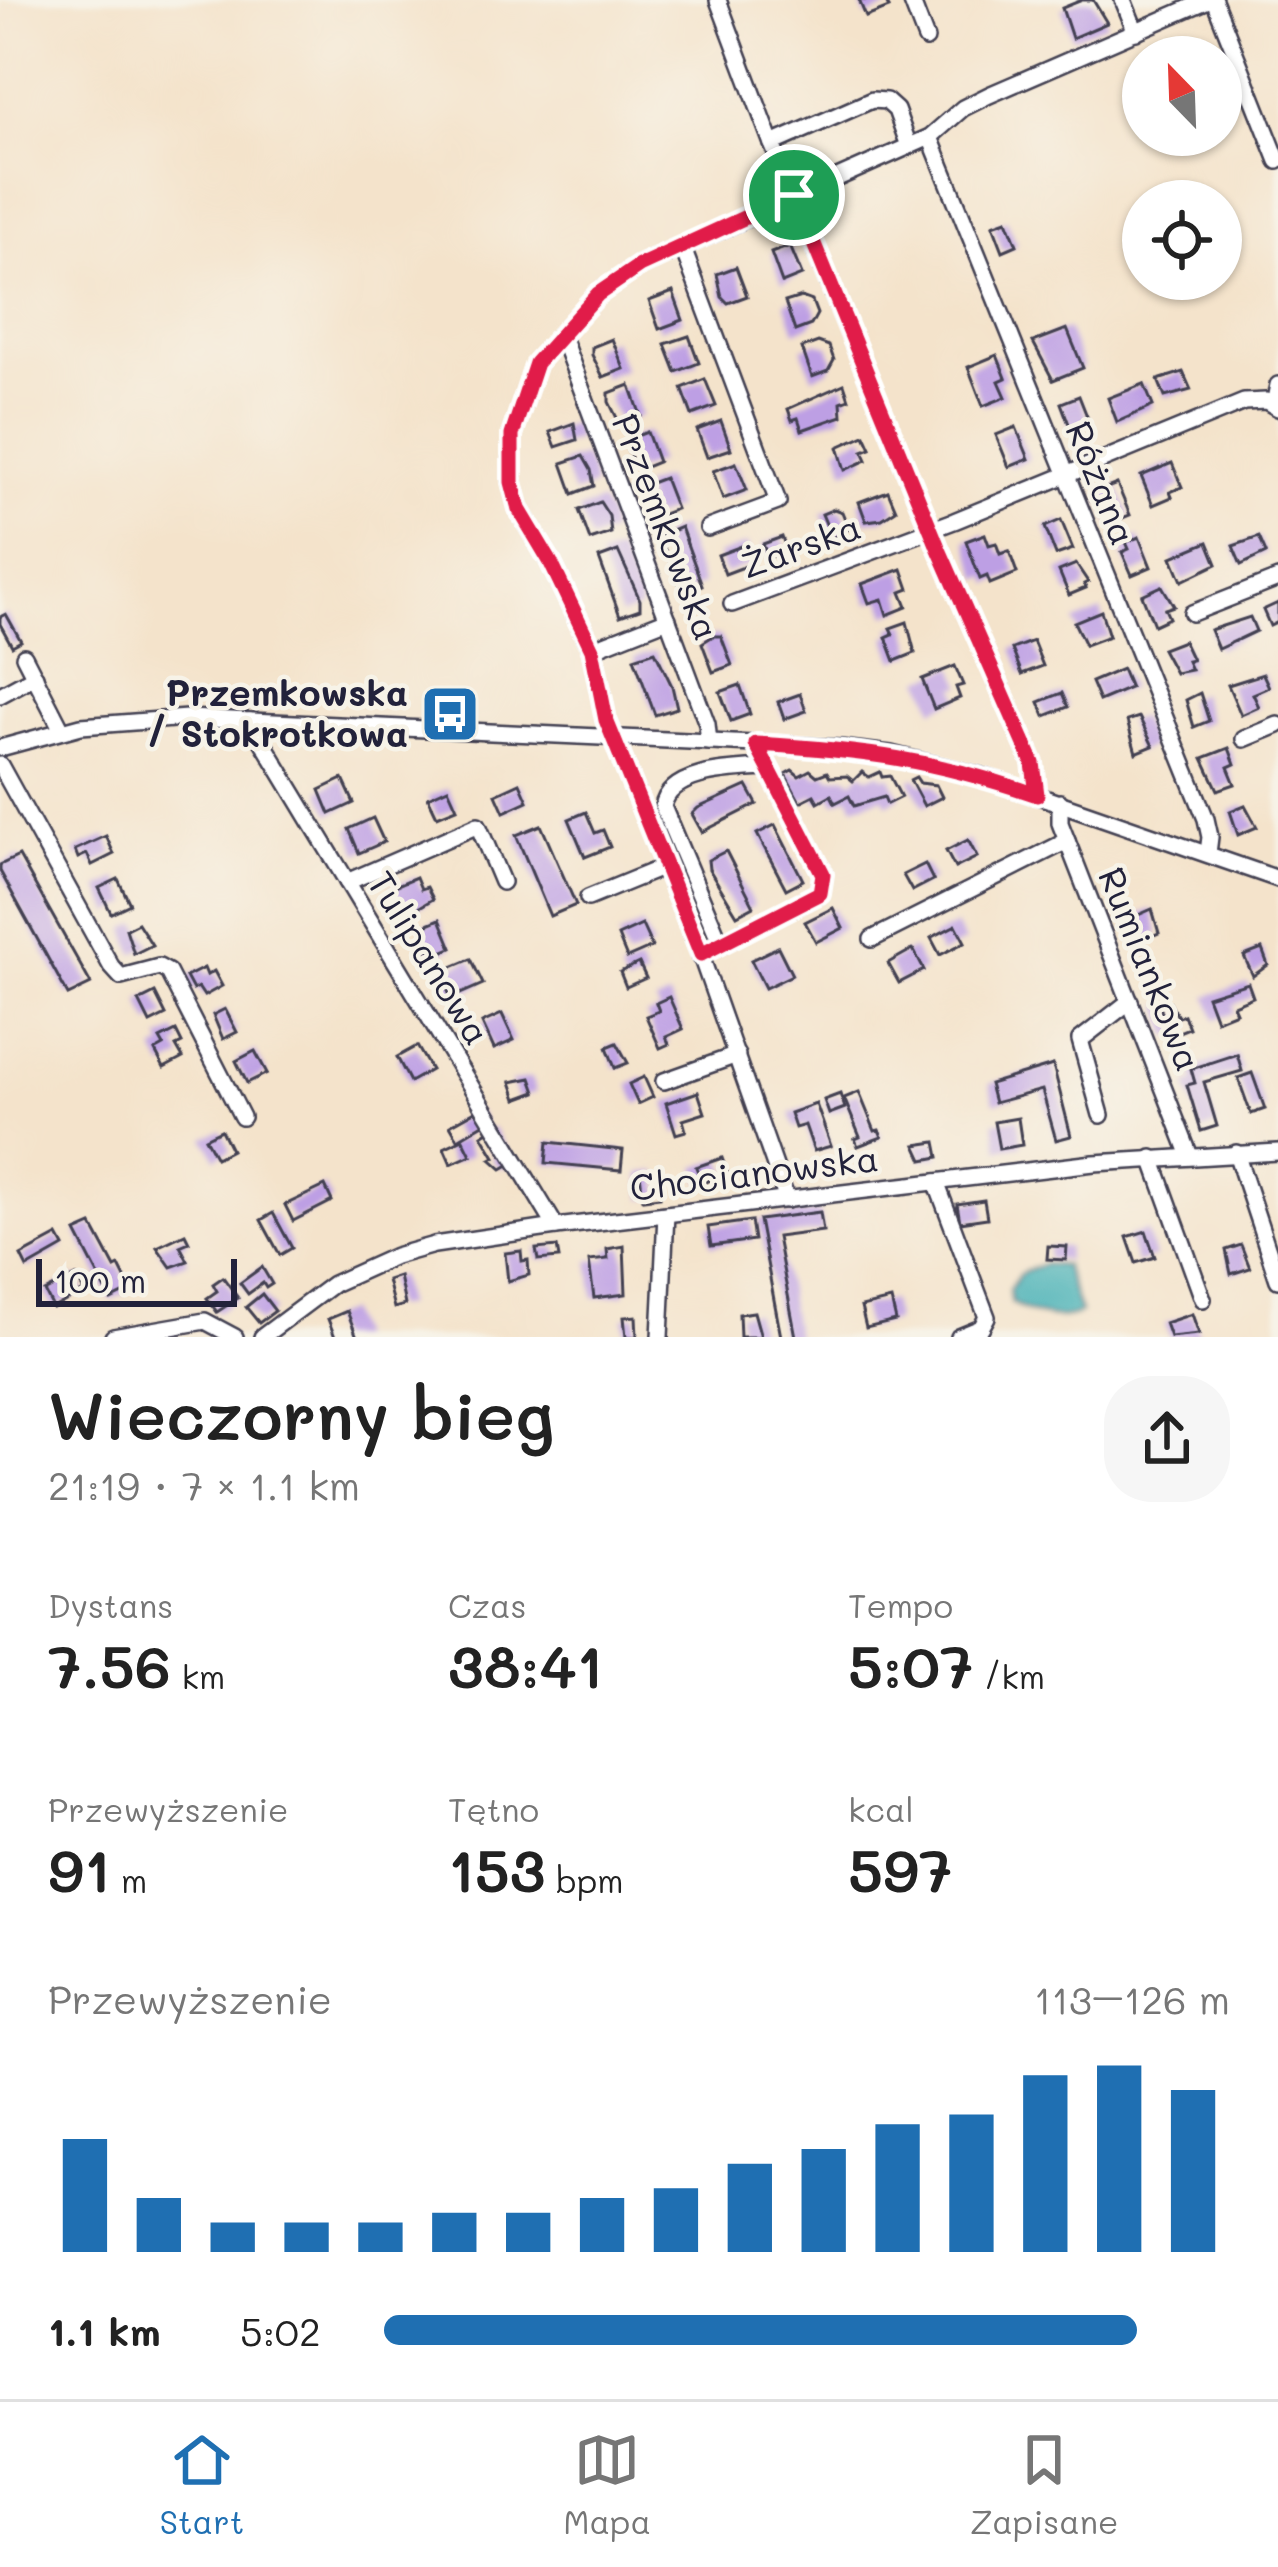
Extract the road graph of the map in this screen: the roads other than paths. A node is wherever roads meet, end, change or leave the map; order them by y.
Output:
1 (718, 0) edge
2 (911, 0) edge
3 (1123, 0) edge
4 (1211, 0) edge
5 (1136, 32) junction
6 (926, 39) dead end
7 (930, 137) junction
8 (772, 144) junction
9 (909, 146) junction
10 (1278, 161) edge
11 (794, 195) junction
12 (682, 246) junction
13 (561, 334) junction
14 (1278, 385) edge
15 (1276, 407) edge
16 (1065, 475) junction
17 (708, 528) dead end
18 (931, 530) junction
19 (1278, 579) edge
20 (732, 604) dead end
21 (1192, 613) dead end
22 (668, 619) junction
23 (592, 649) junction
24 (24, 656) dead end
25 (35, 676) junction
26 (0, 695) edge
27 (250, 721) junction
28 (1278, 725) edge
29 (62, 730) junction
30 (614, 737) junction
31 (1244, 739) dead end
32 (710, 742) junction
33 (756, 744) junction
34 (0, 748) edge
35 (0, 765) edge
36 (768, 768) junction
37 (1037, 795) junction
38 (1060, 802) junction
39 (1067, 841) junction
40 (1208, 853) junction
41 (666, 866) junction
42 (1278, 879) edge
43 (347, 882) junction
44 (502, 882) dead end
45 (588, 898) dead end
46 (872, 939) dead end
47 (721, 944) junction
48 (701, 954) junction
49 (1130, 1001) junction
50 (737, 1055) junction
51 (664, 1082) dead end
52 (1101, 1115) dead end
53 (242, 1117) dead end
54 (1278, 1152) edge
55 (1236, 1154) junction
56 (1190, 1156) junction
57 (1152, 1158) junction
58 (936, 1182) junction
59 (787, 1200) junction
60 (666, 1214) junction
61 (556, 1226) junction
62 (1278, 1280) edge
63 (1203, 1299) dead end
64 (113, 1337) edge
65 (235, 1337) edge
66 (262, 1337) edge
67 (660, 1337) edge
68 (959, 1337) edge

1 - 8 street
2 - 6 street
3 - 5 street
4 - 5 street
4 - 10 street
5 - 7 street
7 - 9 street
7 - 16 street, Różana
8 - 9 street
8 - 11 street
9 - 11 street
11 - 12 street
11 - 18 street
12 - 13 street
12 - 17 street
13 - 22 street, Przemkowska
13 - 23 street
14 - 15 street, Żarska
15 - 16 street, Żarska
16 - 18 street, Żarska
16 - 40 street, Różana
18 - 20 street, Żarska
18 - 37 street
19 - 21 street
22 - 23 street
22 - 32 street, Przemkowska
23 - 30 street
24 - 25 street
25 - 26 street
25 - 29 street
27 - 29 street
27 - 30 street
27 - 43 street, Tulipanowa
28 - 31 street
29 - 34 street
30 - 32 street
30 - 41 street
32 - 33 street
33 - 36 street
33 - 37 street
35 - 53 street
36 - 47 street
36 - 47 street
37 - 38 street
38 - 39 street, Rumiankowa
38 - 40 street
39 - 46 street
39 - 49 street, Rumiankowa
40 - 42 street
41 - 45 street
41 - 48 street
43 - 44 street
43 - 61 street, Tulipanowa
47 - 48 street
48 - 50 street
49 - 52 street
49 - 56 street, Rumiankowa
50 - 51 street
50 - 59 street
54 - 55 street, Chocianowska
55 - 56 street, Chocianowska
55 - 62 street
56 - 57 street, Chocianowska
57 - 58 street, Chocianowska
57 - 63 street
58 - 59 street, Chocianowska
58 - 68 street
59 - 60 street, Chocianowska
60 - 61 street, Chocianowska
60 - 67 street
61 - 66 street, Chocianowska
64 - 65 street

